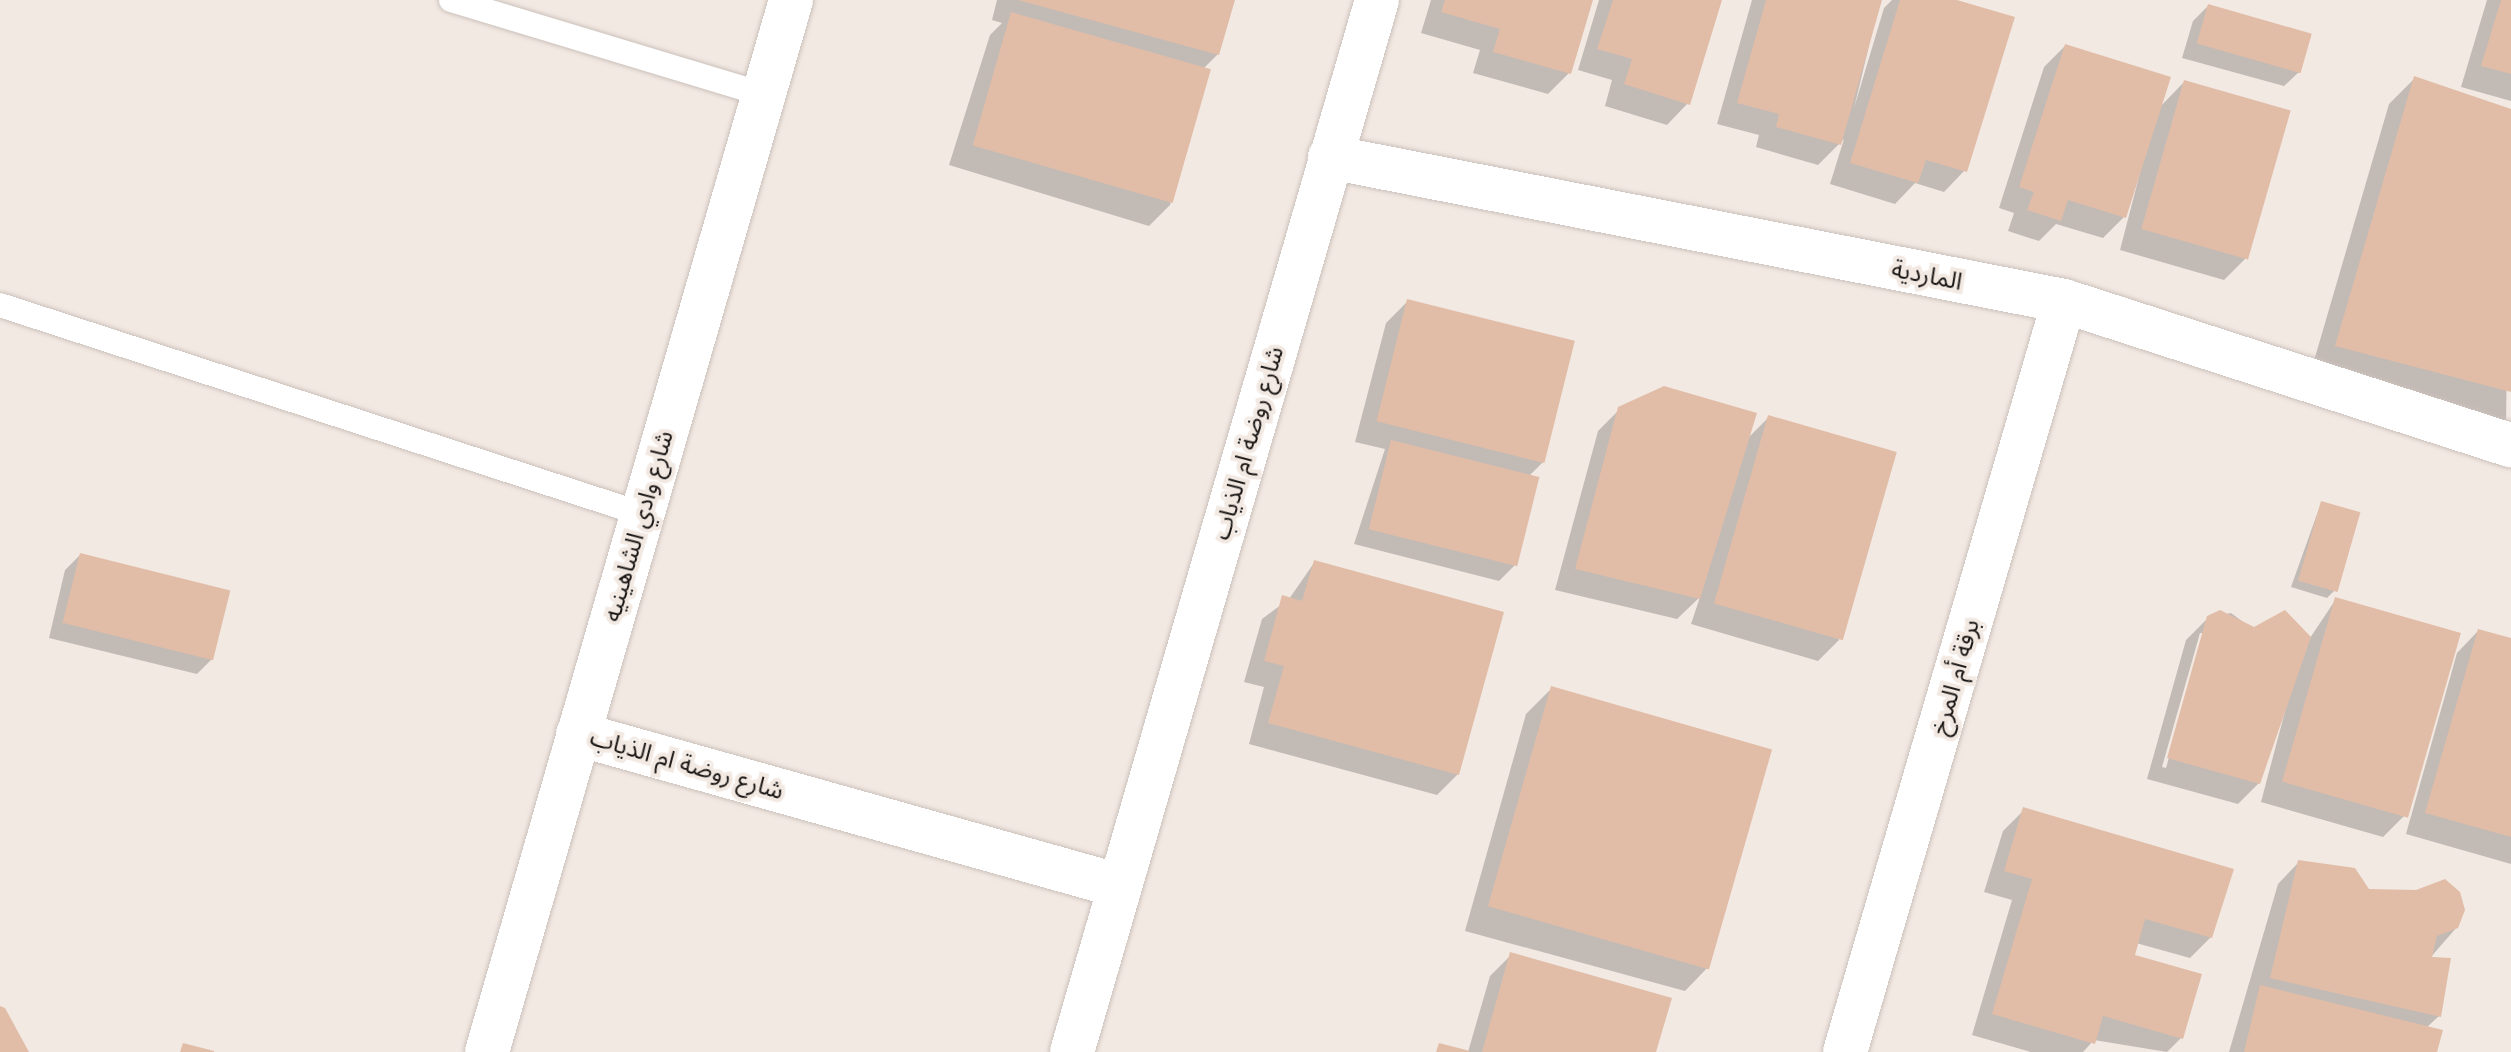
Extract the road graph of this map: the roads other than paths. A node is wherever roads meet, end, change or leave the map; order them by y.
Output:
1 (451, 0) edge
2 (791, 0) edge
3 (1377, 0) edge
4 (763, 94) junction
5 (1330, 157) junction
6 (2064, 301) junction
7 (0, 305) edge
8 (2511, 445) edge
9 (642, 514) junction
10 (578, 734) junction
11 (1120, 886) junction
12 (487, 1052) edge
13 (1072, 1052) edge
14 (1845, 1052) edge

1 - 4 lane
2 - 4 street, شارع وادي الشاهينيه
3 - 5 street, شارع روضة ام الذياب
4 - 9 street, شارع وادي الشاهينيه
5 - 6 street, الماردية
5 - 11 street, شارع روضة ام الذياب
6 - 8 street, الماردية
6 - 14 street, برقة أم المرخ
7 - 9 lane
9 - 10 street, شارع وادي الشاهينيه
10 - 11 street, شارع روضة ام الذياب
10 - 12 street, شارع وادي الشاهينيه
11 - 13 street, شارع روضة ام الذياب

